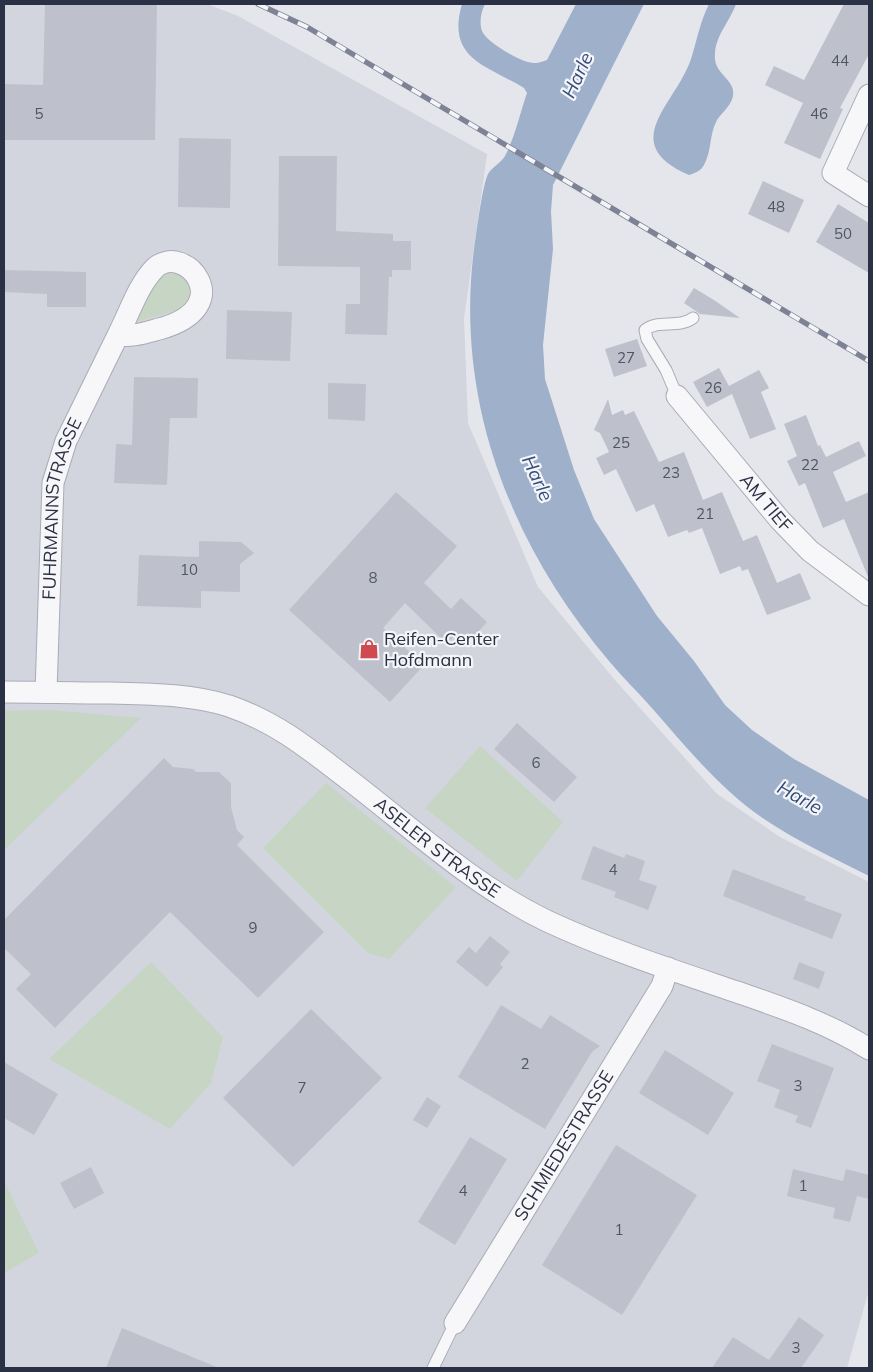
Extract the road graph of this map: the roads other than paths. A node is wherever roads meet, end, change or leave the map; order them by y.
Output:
1 (869, 95) edge
2 (869, 196) edge
3 (693, 318) dead end
4 (118, 335) dead end
5 (677, 396) joint
6 (869, 595) edge
7 (4, 692) edge
8 (46, 692) junction
9 (668, 968) junction
10 (869, 1049) edge
11 (455, 1323) joint
12 (433, 1368) edge

1 - 2 street
3 - 5 lane
4 - 8 street, FUHRMANNSTRASSE
5 - 6 street, AM TIEF
7 - 8 street, ASELER STRASSE
8 - 9 street, ASELER STRASSE
9 - 10 street, ASELER STRASSE
9 - 11 street, SCHMIEDESTRASSE
11 - 12 lane

